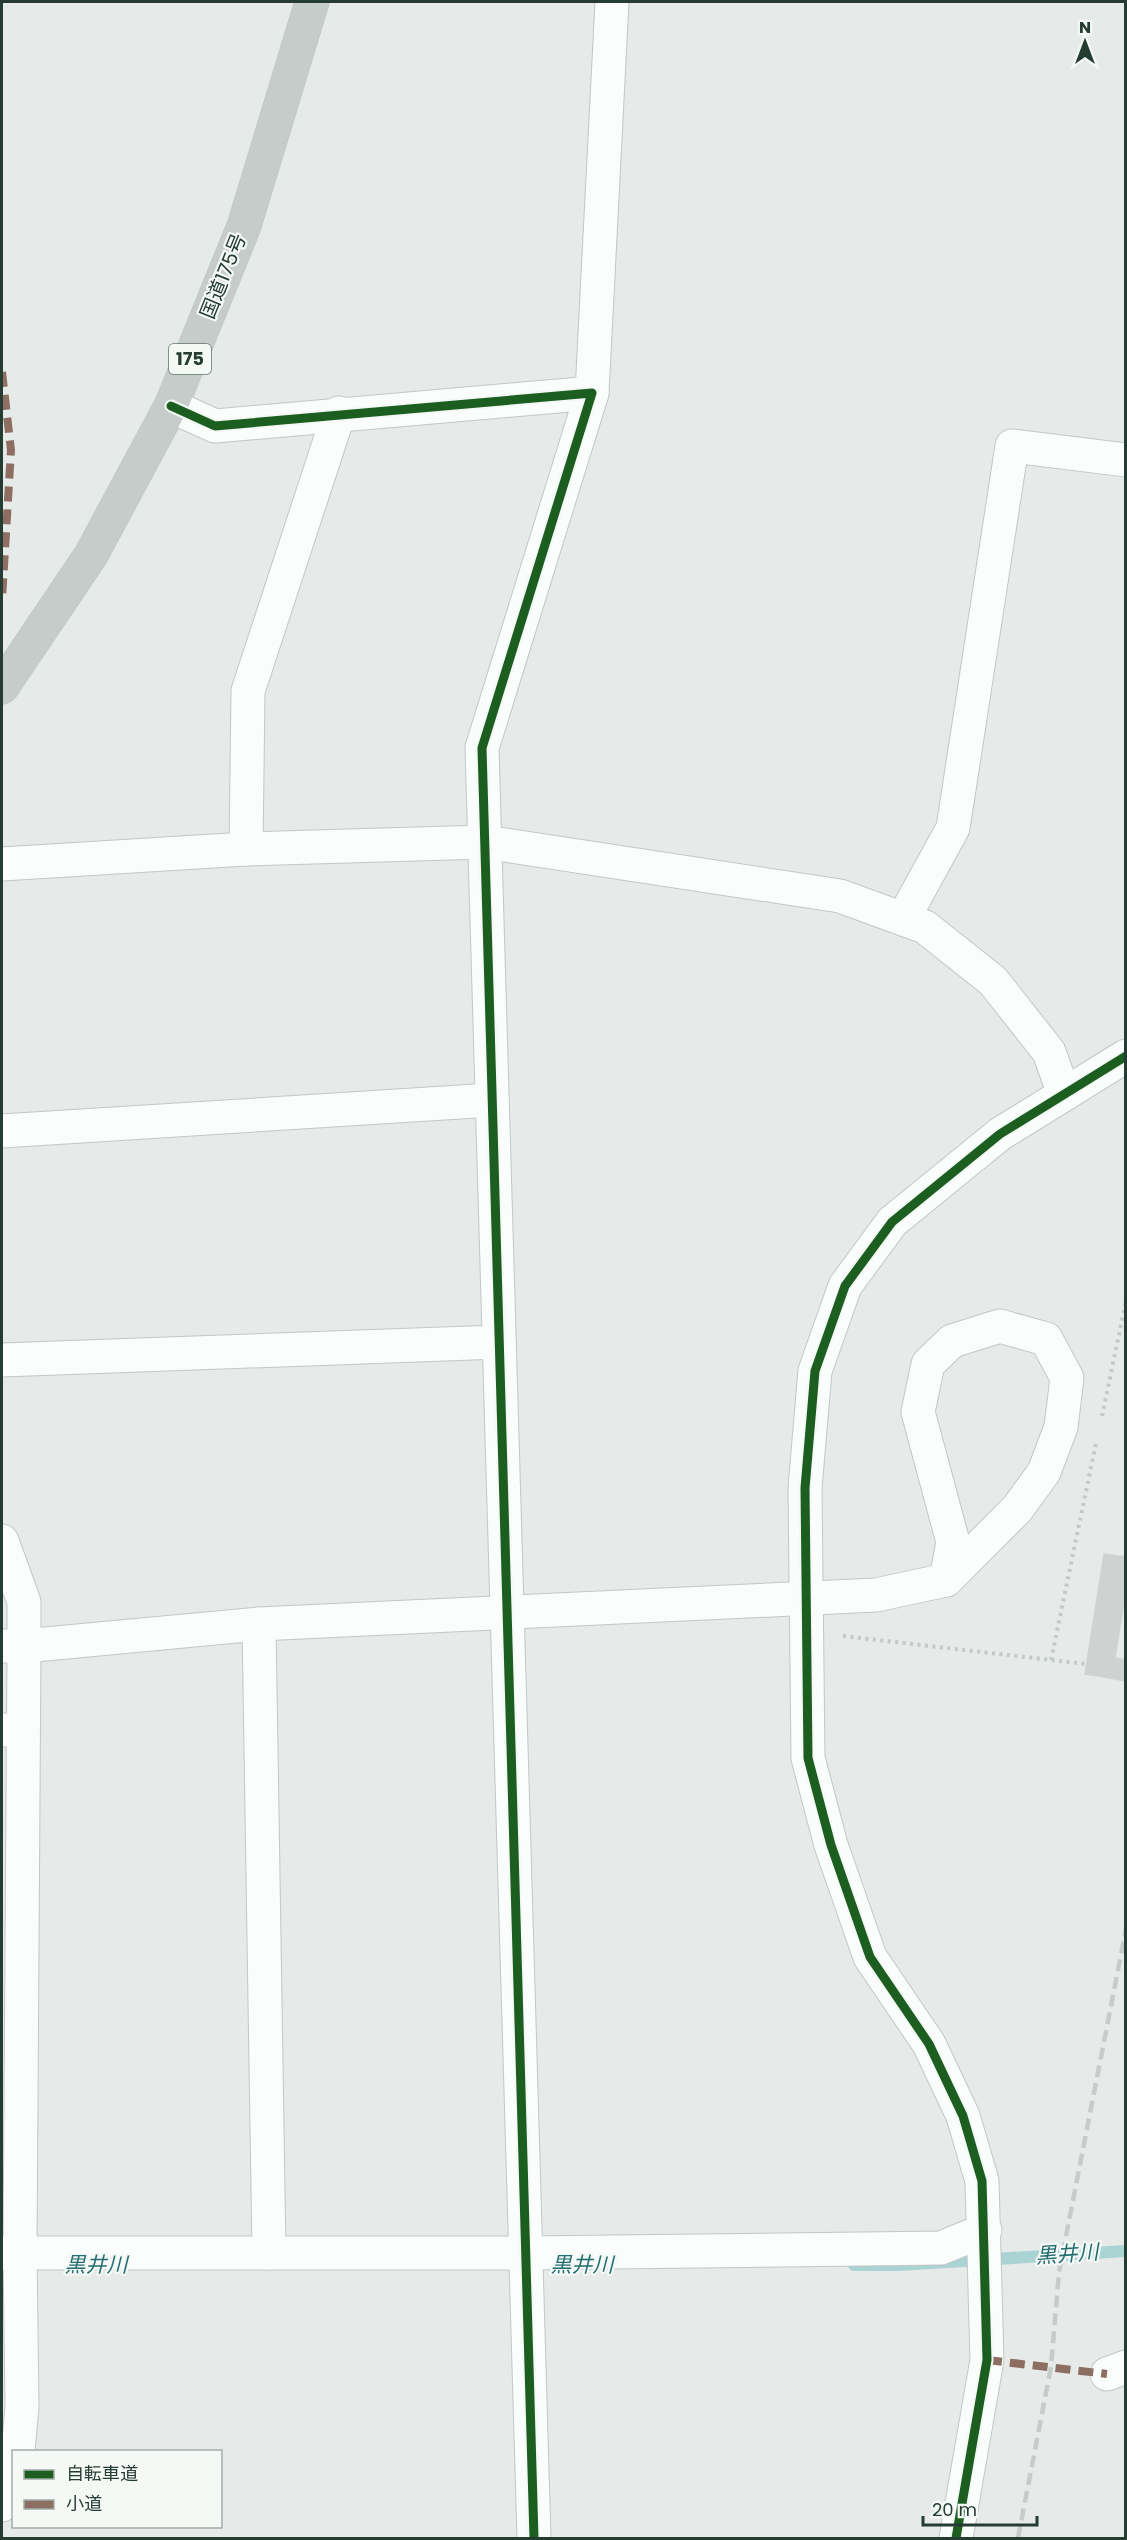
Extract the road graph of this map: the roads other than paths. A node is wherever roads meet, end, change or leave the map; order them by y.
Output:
1 (312, 2) edge
2 (612, 2) edge
3 (592, 393) junction
4 (171, 406) junction
5 (339, 413) junction
6 (1125, 460) edge
7 (2, 687) edge
8 (485, 842) junction
9 (246, 849) junction
10 (2, 864) edge
11 (903, 919) junction
12 (1125, 1056) edge
13 (1064, 1094) junction
14 (492, 1100) junction
15 (2, 1131) edge
16 (499, 1342) junction
17 (2, 1360) edge
18 (2, 1541) edge
19 (946, 1580) junction
20 (806, 1597) junction
21 (508, 1612) junction
22 (259, 1624) junction
23 (13, 1646) edge
24 (12, 1730) edge
25 (12, 1902) edge
26 (11, 2070) edge
27 (985, 2229) junction
28 (11, 2253) edge
29 (269, 2253) junction
30 (526, 2253) junction
31 (18, 2450) edge
32 (12, 2477) edge
33 (2, 2505) edge
34 (534, 2538) edge
35 (957, 2538) edge

1 - 4 highway, 国道175号 / 175
2 - 3 street
3 - 5 street
3 - 8 street
4 - 5 street
4 - 7 highway, 国道175号 / 175
5 - 9 street
6 - 11 street
8 - 9 street
8 - 11 street
8 - 14 street
9 - 10 street
11 - 13 street
12 - 13 street
13 - 20 street
14 - 15 street
14 - 16 street
16 - 17 street
16 - 21 street
18 - 23 street
19 - 19 street
19 - 20 street
20 - 21 street
20 - 27 street
21 - 22 street
21 - 30 street
22 - 23 street
22 - 29 street
23 - 24 street
24 - 25 street
25 - 26 street
26 - 28 street
27 - 30 street
27 - 35 street
28 - 29 street
28 - 31 street
29 - 30 street
30 - 34 street
32 - 33 street

